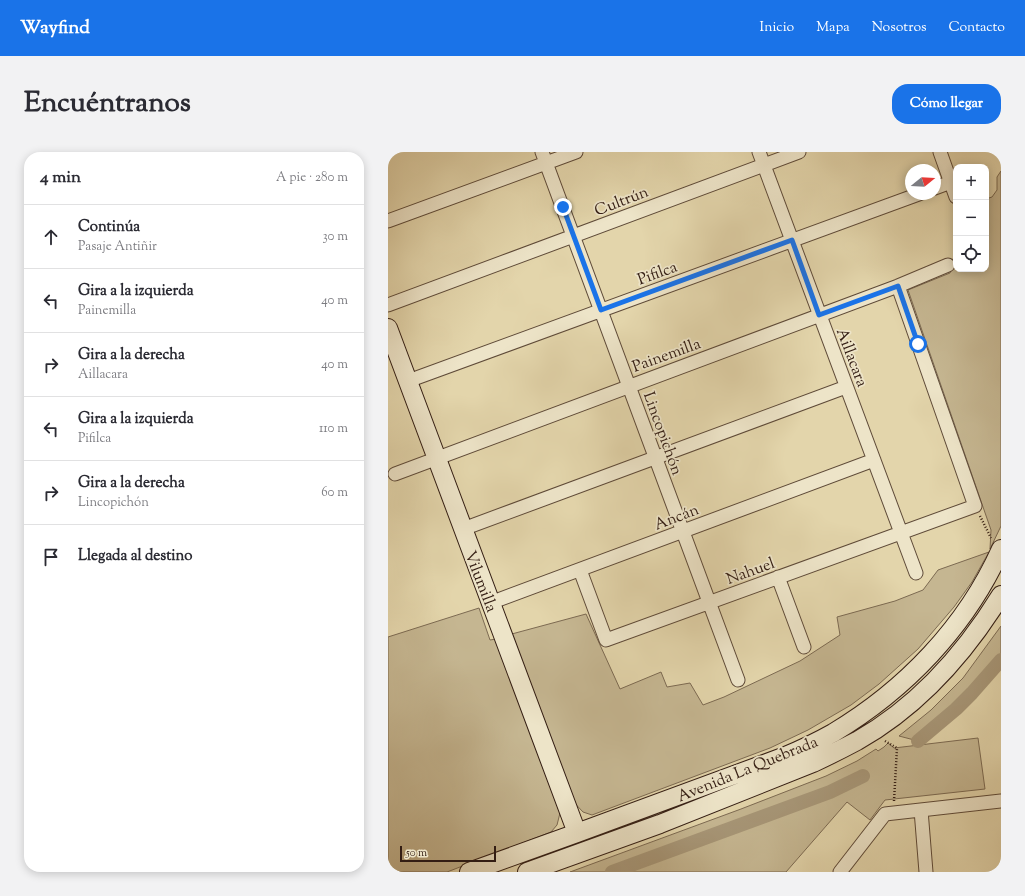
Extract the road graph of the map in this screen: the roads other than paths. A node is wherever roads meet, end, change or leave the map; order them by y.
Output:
1 (576, 152) edge
2 (759, 152) edge
3 (799, 152) edge
4 (940, 152) edge
5 (544, 158) edge
6 (764, 164) junction
7 (951, 182) junction
8 (941, 186) edge
9 (953, 188) edge
10 (905, 199) edge
11 (388, 221) edge
12 (574, 236) junction
13 (792, 240) junction
14 (948, 265) dead end
15 (898, 286) junction
16 (388, 305) edge
17 (601, 310) junction
18 (819, 315) junction
19 (388, 328) edge
20 (408, 381) junction
21 (629, 386) junction
22 (846, 387) junction
23 (436, 458) junction
24 (656, 458) junction
25 (874, 460) junction
26 (394, 474) dead end
27 (463, 529) junction
28 (683, 531) junction
29 (901, 533) junction
30 (1000, 551) edge
31 (580, 570) junction
32 (916, 573) dead end
33 (778, 578) junction
34 (1001, 595) edge
35 (709, 602) junction
36 (490, 603) junction
37 (804, 647) dead end
38 (738, 680) dead end
39 (1001, 802) edge
40 (921, 810) junction
41 (577, 833) junction
42 (469, 872) edge
43 (527, 872) edge
44 (841, 872) edge
45 (926, 872) edge

1 - 5 street
2 - 6 street, Aillacara
3 - 6 street, Cultrún
4 - 7 street
5 - 11 street
5 - 12 street, Lincopichón
6 - 12 street, Cultrún
6 - 13 street, Aillacara
7 - 8 street
7 - 9 street
10 - 13 street, Pifilca
12 - 16 street, Cultrún
12 - 17 street, Lincopichón
13 - 17 street, Pifilca
13 - 18 street, Aillacara
14 - 15 street, Painemilla
15 - 18 street, Painemilla
15 - 29 street, Nahuel
17 - 20 street, Pifilca
17 - 21 street, Lincopichón
18 - 21 street, Painemilla
18 - 22 street, Aillacara
19 - 20 main road, Vilumilla
20 - 23 main road, Vilumilla
21 - 23 street, Painemilla
21 - 24 street, Lincopichón
22 - 24 street
22 - 25 street, Aillacara
23 - 26 street, Painemilla
23 - 27 main road, Vilumilla
24 - 27 street
24 - 28 street, Lincopichón
25 - 28 street, Ancán
25 - 29 street, Aillacara
27 - 36 main road, Vilumilla
28 - 31 street, Ancán
28 - 35 street, Lincopichón
29 - 32 street, Aillacara
29 - 33 street, Nahuel
30 - 41 main road, Avenida La Quebrada
31 - 35 street, Nahuel
31 - 36 street, Ancán
33 - 35 street, Nahuel
33 - 37 street
34 - 43 main road, Avenida La Quebrada
35 - 38 street, Lincopichón
36 - 41 main road, Vilumilla
39 - 40 street
40 - 44 street
40 - 45 street
41 - 42 main road, Avenida La Quebrada

